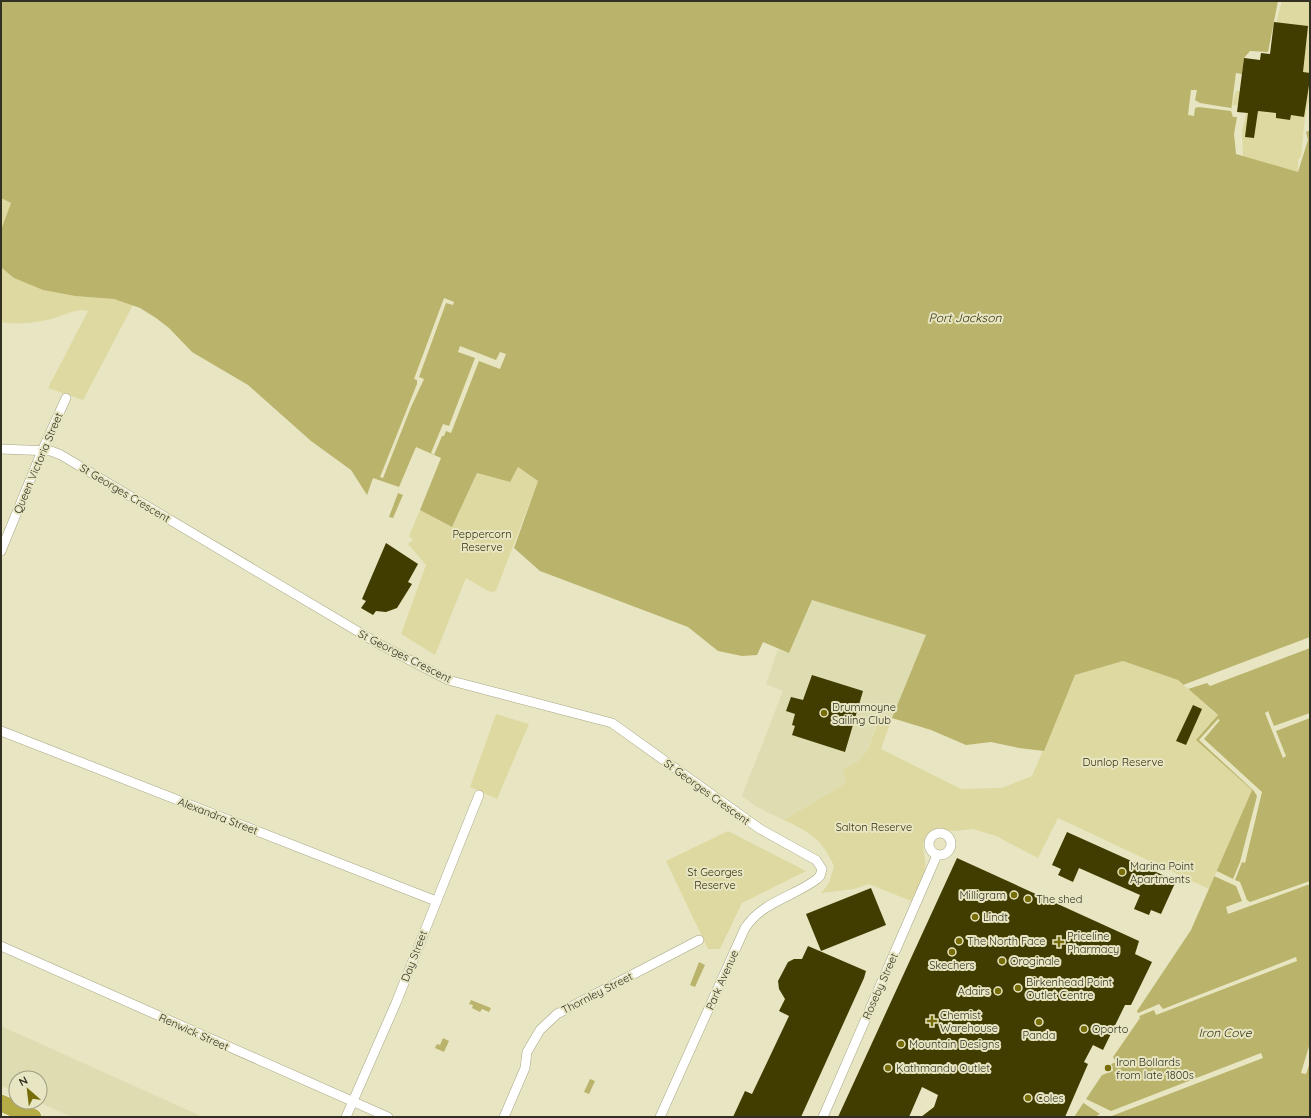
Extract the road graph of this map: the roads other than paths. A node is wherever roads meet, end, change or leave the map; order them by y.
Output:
1 (66, 398) dead end
2 (1, 449) edge
3 (42, 450) junction
4 (1, 551) edge
5 (1, 731) edge
6 (479, 795) dead end
7 (937, 855) dead end
8 (820, 876) joint
9 (436, 901) junction
10 (699, 940) dead end
11 (1, 946) edge
12 (353, 1101) junction
13 (1, 1103) edge
14 (33, 1117) edge
15 (346, 1117) edge
16 (388, 1117) edge
17 (504, 1117) edge
18 (660, 1117) edge
19 (823, 1117) edge

1 - 3 street, Queen Victoria Street
2 - 3 street, St Georges Crescent
3 - 4 street, Queen Victoria Street
3 - 8 street, St Georges Crescent
5 - 9 street, Alexandra Street
6 - 9 street, Day Street
7 - 19 street, Roseby Street
8 - 18 street, Park Avenue
9 - 12 street, Day Street
10 - 17 street, Thornley Street
11 - 12 street, Renwick Street
12 - 15 street, Day Street
12 - 16 street, Renwick Street
13 - 14 highway

